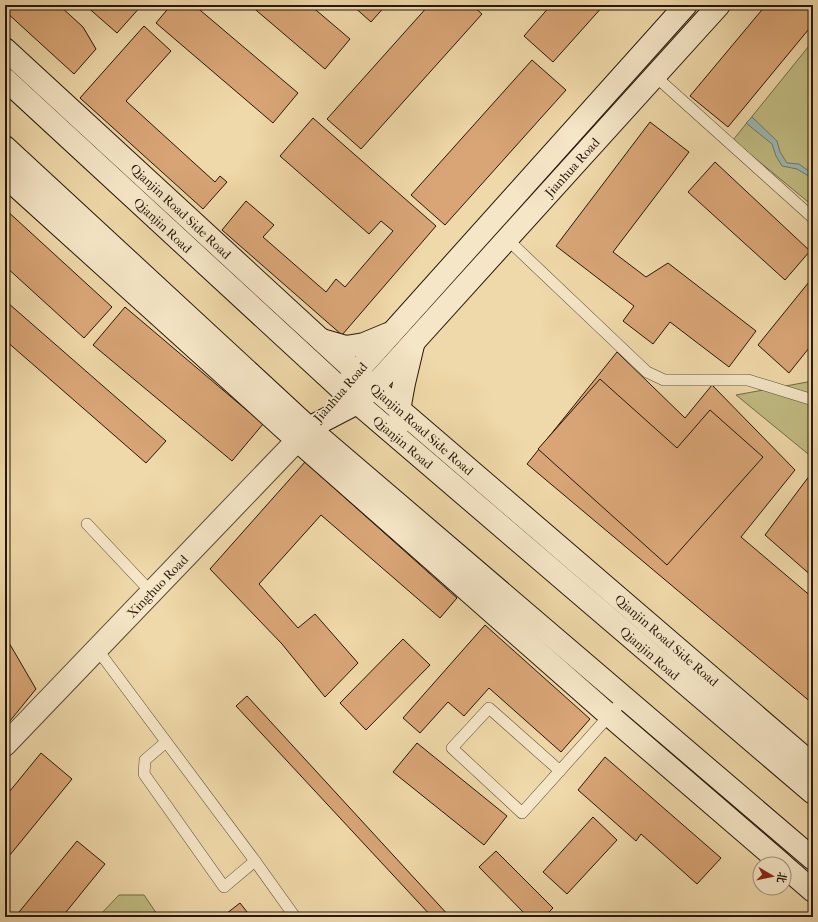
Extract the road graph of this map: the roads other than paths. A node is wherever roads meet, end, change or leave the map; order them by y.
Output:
1 (686, 5) edge
2 (719, 5) edge
3 (5, 49) edge
4 (655, 76) junction
5 (5, 79) edge
6 (5, 147) edge
7 (5, 176) edge
8 (813, 218) edge
9 (507, 239) junction
10 (269, 322) junction
11 (393, 332) junction
12 (322, 340) junction
13 (414, 342) junction
14 (357, 373) junction
15 (373, 387) junction
16 (349, 396) junction
17 (813, 400) edge
18 (400, 410) junction
19 (303, 434) junction
20 (428, 463) junction
21 (87, 524) dead end
22 (151, 592) junction
23 (97, 649) junction
24 (625, 698) junction
25 (609, 715) junction
26 (166, 742) junction
27 (5, 745) edge
28 (813, 765) edge
29 (560, 770) junction
30 (813, 793) edge
31 (773, 856) edge
32 (813, 859) edge
33 (255, 861) junction
34 (792, 872) edge
35 (813, 890) edge
36 (295, 917) edge

1 - 11 main road, Jianhua Road
2 - 4 main road, Jianhua Road
3 - 12 main road, Qianjin Road Side Road
4 - 8 lane
4 - 9 main road, Jianhua Road
5 - 10 main road, Qianjin Road
6 - 19 main road
7 - 19 main road
9 - 13 main road, Jianhua Road
9 - 17 lane
10 - 12 main road
10 - 16 main road, Qianjin Road
11 - 12 main road
11 - 14 main road, Jianhua Road
12 - 14 main road, Qianjin Road Side Road
13 - 15 main road, Jianhua Road
13 - 18 main road
14 - 15 main road, Qianjin Road Side Road
14 - 16 main road, Jianhua Road
15 - 16 main road, Jianhua Road
15 - 18 main road, Qianjin Road Side Road
16 - 19 main road, Jianhua Road
16 - 20 main road, Qianjin Road
18 - 20 main road
18 - 28 main road, Qianjin Road Side Road
19 - 22 main road, Xinghuo Road
19 - 24 main road
19 - 25 main road
20 - 30 main road, Qianjin Road
21 - 22 lane
22 - 23 main road, Xinghuo Road
23 - 26 lane
23 - 27 main road, Xinghuo Road
24 - 25 lane
24 - 32 main road
25 - 29 lane
25 - 31 main road
26 - 33 lane
26 - 33 lane
29 - 29 lane
33 - 36 lane
34 - 35 main road

